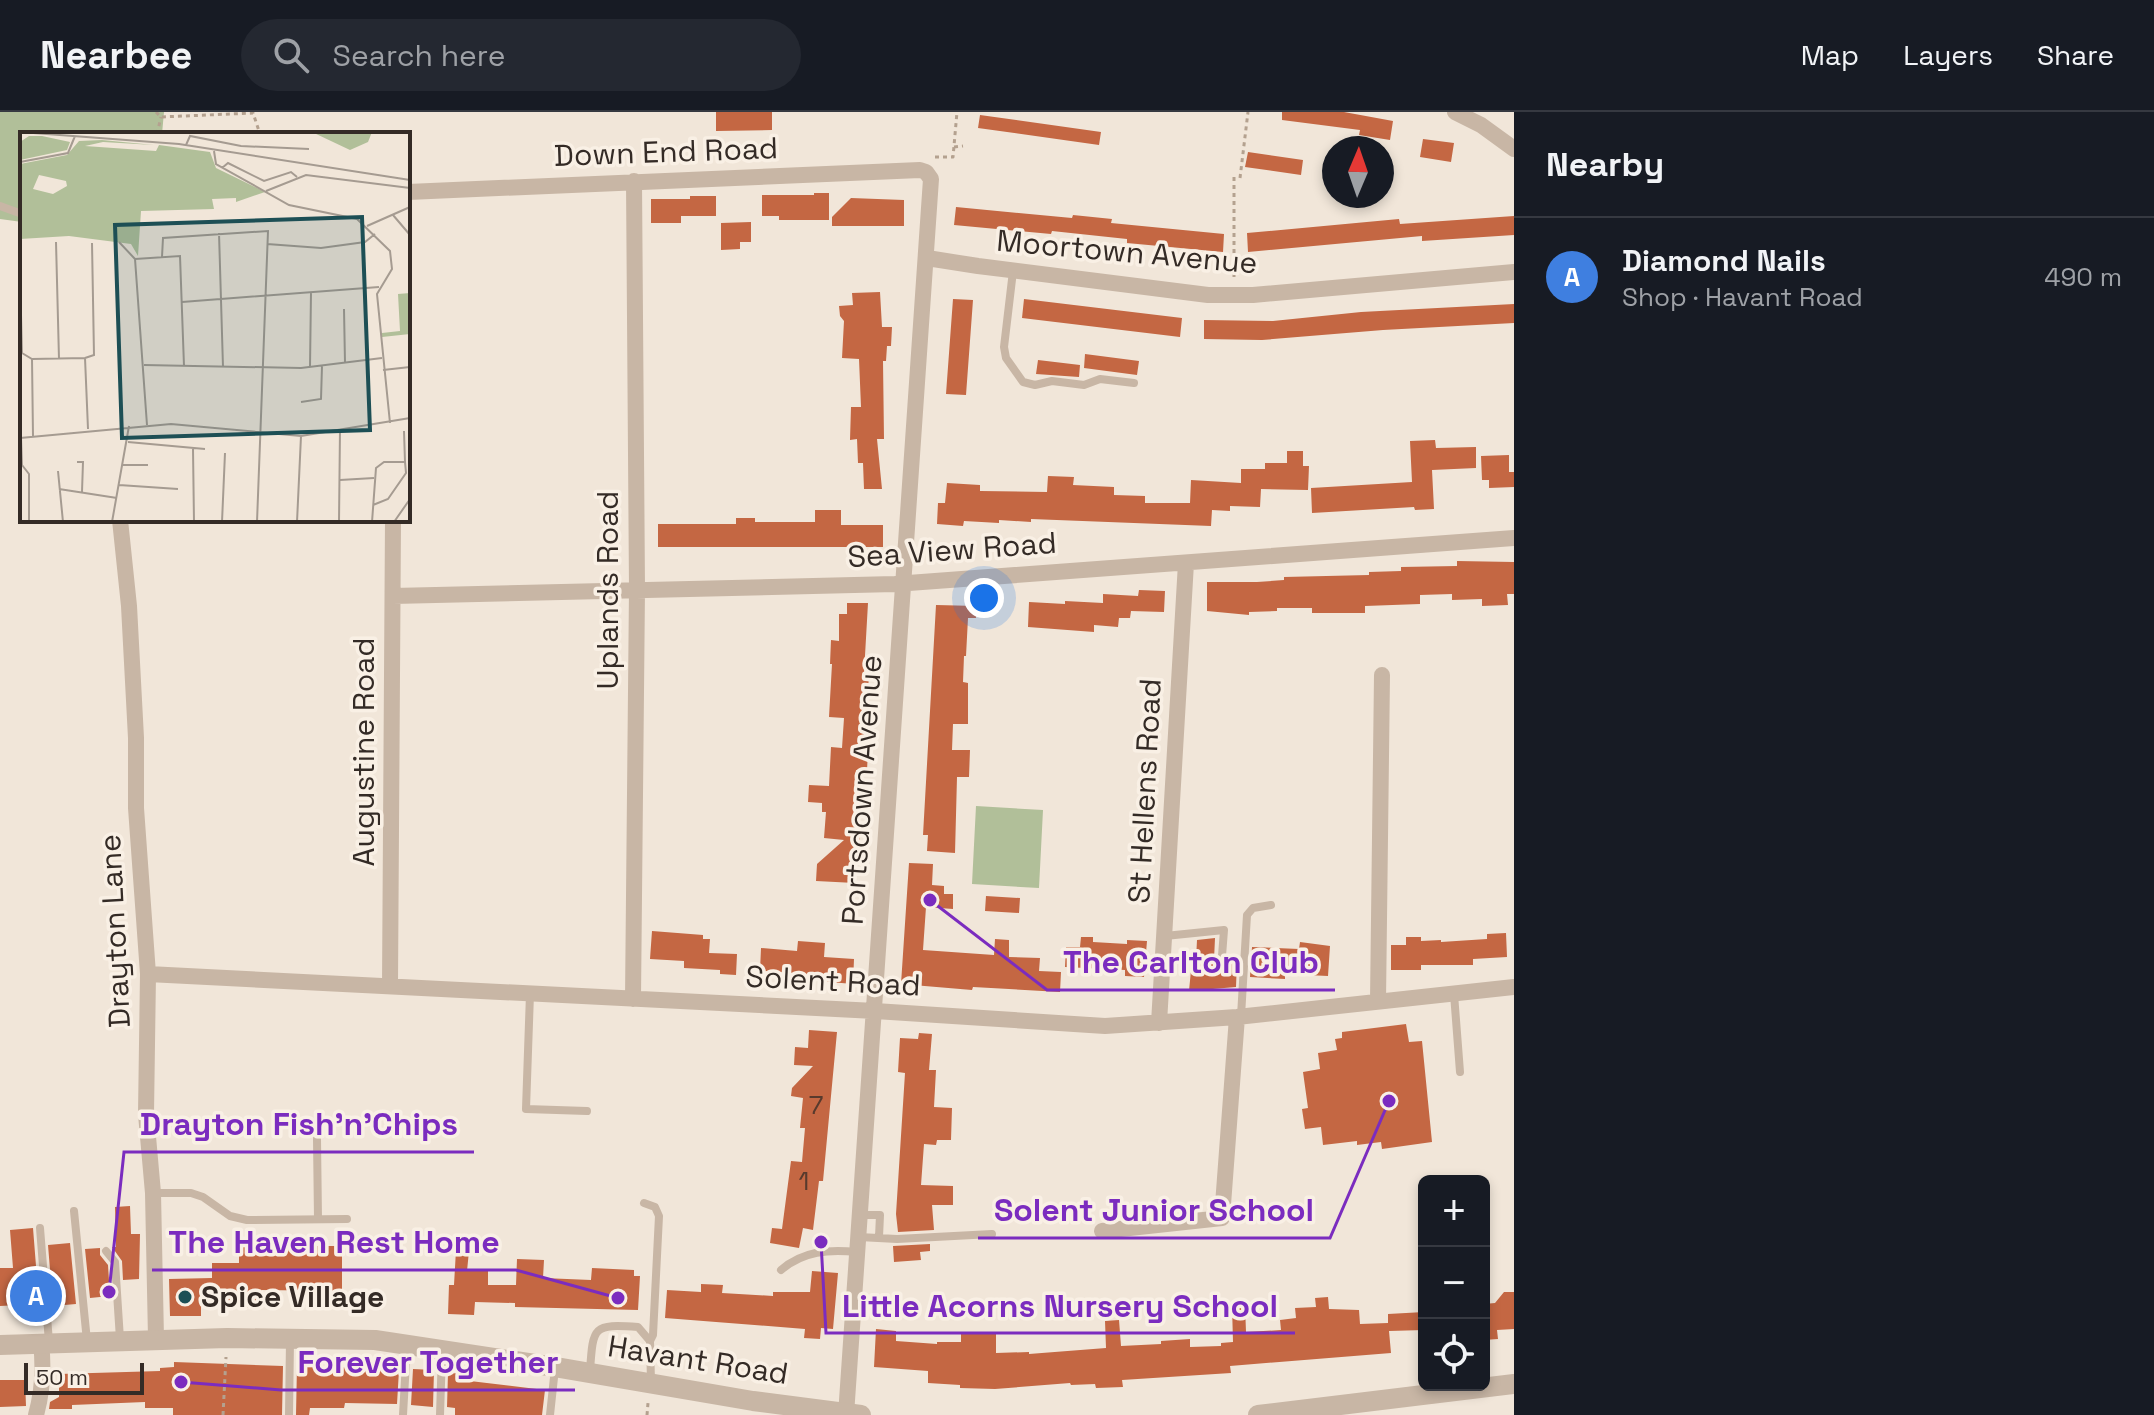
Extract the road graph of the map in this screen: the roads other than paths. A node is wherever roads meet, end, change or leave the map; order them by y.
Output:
1 (1455, 112) edge
2 (1514, 149) edge
3 (930, 164) joint
4 (634, 181) junction
5 (410, 192) edge
6 (0, 206) edge
7 (20, 213) edge
8 (927, 258) junction
9 (1013, 271) junction
10 (1514, 272) edge
11 (1134, 383) dead end
12 (120, 522) edge
13 (393, 522) edge
14 (1514, 538) edge
15 (1186, 563) junction
16 (903, 583) junction
17 (637, 589) junction
18 (393, 596) junction
19 (1382, 675) dead end
20 (1271, 905) dead end
21 (1165, 936) junction
22 (1222, 956) dead end
23 (148, 974) junction
24 (390, 985) junction
25 (1514, 987) edge
26 (530, 994) junction
27 (1454, 994) junction
28 (633, 999) junction
29 (1378, 1001) junction
30 (875, 1011) junction
31 (1239, 1016) junction
32 (1159, 1023) junction
33 (1460, 1072) dead end
34 (587, 1111) dead end
35 (317, 1139) dead end
36 (153, 1193) junction
37 (644, 1203) dead end
38 (74, 1211) dead end
39 (860, 1215) junction
40 (318, 1219) junction
41 (347, 1219) dead end
42 (40, 1228) dead end
43 (1102, 1231) dead end
44 (992, 1234) dead end
45 (879, 1237) junction
46 (857, 1244) junction
47 (106, 1251) dead end
48 (781, 1270) dead end
49 (156, 1338) junction
50 (290, 1338) junction
51 (120, 1340) junction
52 (650, 1341) junction
53 (87, 1342) junction
54 (45, 1343) junction
55 (407, 1344) junction
56 (0, 1345) edge
57 (442, 1349) junction
58 (555, 1367) junction
59 (590, 1372) junction
60 (651, 1383) junction
61 (1513, 1383) edge
62 (753, 1408) edge
63 (1332, 1410) edge
64 (851, 1414) edge
65 (36, 1415) edge
66 (289, 1415) edge
67 (403, 1415) edge
68 (440, 1415) edge
69 (550, 1415) edge
70 (1258, 1415) edge

1 - 2 street
3 - 4 street, Down End Road
3 - 8 street, Portsdown Avenue
4 - 5 street, Down End Road
4 - 17 street, Uplands Road
6 - 7 lane
8 - 9 street, Moortown Avenue
8 - 16 street, Portsdown Avenue
9 - 10 street, Moortown Avenue
9 - 11 lane
12 - 23 street, Drayton Lane
13 - 18 street, Augustine Road
14 - 15 street, Sea View Road
15 - 16 street, Sea View Road
15 - 21 street, St Hellens Road
16 - 17 street, Sea View Road
16 - 30 street, Portsdown Avenue
17 - 18 street, Sea View Road
17 - 28 street, Uplands Road
18 - 24 street, Augustine Road
19 - 29 street
20 - 31 lane
21 - 22 lane
21 - 32 street, St Hellens Road
23 - 24 street, Solent Road
23 - 36 street, Drayton Lane
24 - 26 street, Solent Road
25 - 27 street, Solent Road
26 - 28 street, Solent Road
26 - 34 lane
27 - 29 street, Solent Road
27 - 33 lane
28 - 30 street, Solent Road
29 - 31 street, Solent Road
30 - 32 street, Solent Road
30 - 39 street, Portsdown Avenue
31 - 32 street, Solent Road
31 - 43 street
35 - 40 lane
36 - 40 lane
36 - 49 street, Drayton Lane
37 - 52 lane
38 - 53 lane
39 - 45 lane
39 - 46 street, Portsdown Avenue
40 - 41 lane
42 - 54 lane
44 - 45 lane
45 - 46 lane
46 - 48 lane
46 - 64 street, Portsdown Avenue
47 - 51 lane
49 - 50 street, Havant Road
49 - 51 street, Havant Road
50 - 55 street, Havant Road
50 - 66 lane
51 - 53 street, Havant Road
52 - 59 lane
52 - 60 lane
53 - 54 street, Havant Road
54 - 56 street, Havant Road
54 - 65 street
55 - 57 street, Havant Road
55 - 67 lane
57 - 58 street, Havant Road
57 - 68 lane
58 - 59 street, Havant Road
58 - 69 lane
59 - 60 street, Havant Road
60 - 62 street, Havant Road
61 - 63 street
62 - 64 street, Havant Road
63 - 70 street

